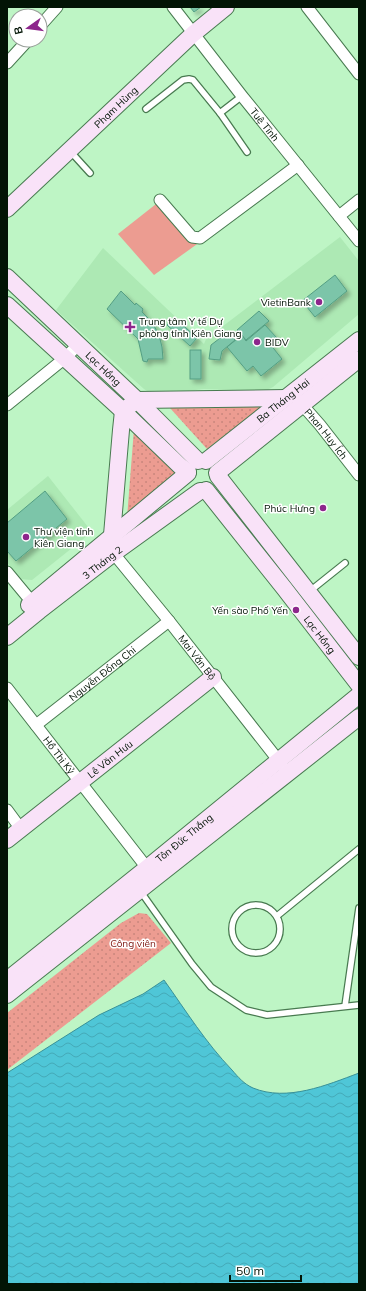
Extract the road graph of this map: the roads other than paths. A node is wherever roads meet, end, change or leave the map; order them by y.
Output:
1 (57, 7) edge
2 (173, 7) edge
3 (226, 7) edge
4 (307, 7) edge
5 (48, 17) edge
6 (193, 34) junction
7 (21, 48) edge
8 (7, 63) edge
9 (359, 74) edge
10 (242, 96) junction
11 (146, 110) dead end
12 (220, 113) junction
13 (69, 151) junction
14 (247, 152) dead end
15 (298, 165) junction
16 (90, 173) dead end
17 (160, 200) dead end
18 (359, 200) edge
19 (7, 209) edge
20 (339, 216) junction
21 (359, 241) edge
22 (7, 277) edge
23 (7, 305) edge
24 (359, 340) edge
25 (78, 344) junction
26 (66, 358) junction
27 (359, 359) edge
28 (293, 399) junction
29 (137, 400) junction
30 (7, 405) edge
31 (123, 411) junction
32 (195, 467) junction
33 (218, 475) junction
34 (359, 475) edge
35 (203, 491) junction
36 (110, 543) junction
37 (345, 563) dead end
38 (7, 572) edge
39 (290, 583) junction
40 (308, 592) junction
41 (36, 607) junction
42 (169, 621) junction
43 (7, 624) edge
44 (7, 637) edge
45 (359, 657) edge
46 (213, 677) junction
47 (359, 685) edge
48 (7, 688) edge
49 (359, 695) edge
50 (359, 717) edge
51 (36, 725) junction
52 (278, 761) junction
53 (289, 773) junction
54 (81, 782) junction
55 (7, 810) edge
56 (21, 829) junction
57 (7, 840) edge
58 (359, 849) edge
59 (151, 873) junction
60 (140, 890) junction
61 (359, 908) edge
62 (277, 916) junction
63 (7, 980) edge
64 (7, 995) edge
65 (359, 1005) edge
66 (345, 1006) junction

1 - 5 street
2 - 6 street, Tuệ Tĩnh
3 - 6 street, Phạm Hùng
4 - 9 street
6 - 10 street, Tuệ Tĩnh
6 - 13 street, Phạm Hùng
7 - 8 street
10 - 12 lane
10 - 15 street, Tuệ Tĩnh
11 - 12 lane
12 - 14 lane
13 - 16 lane
13 - 19 street, Phạm Hùng
15 - 17 street
15 - 20 street, Tuệ Tĩnh
18 - 20 street
20 - 21 street, Tuệ Tĩnh
22 - 25 street, Lạc Hồng
23 - 26 street, Lạc Hồng
24 - 28 street, Ba Tháng Hai
25 - 26 street
25 - 29 street, Lạc Hồng
26 - 30 street
26 - 31 street, Lạc Hồng
27 - 28 street, Ba Tháng Hai
28 - 29 street
28 - 32 street, Ba Tháng Hai
28 - 33 street, Ba Tháng Hai
28 - 34 street, Phan Huy Ích
29 - 31 street
29 - 32 street, Lạc Hồng
31 - 32 street, Lạc Hồng
31 - 36 street
32 - 33 street
32 - 35 street
32 - 36 street, 3 Tháng 2
33 - 35 street
33 - 39 street, Lạc Hồng
35 - 36 street, 3 Tháng 2
35 - 39 street, Lạc Hồng
36 - 41 street, 3 Tháng 2
36 - 42 street, Mai Văn Bộ
37 - 40 lane
38 - 41 street
39 - 40 street, Lạc Hồng
39 - 47 street, Lạc Hồng
40 - 45 street, Lạc Hồng
41 - 43 street, 3 Tháng 2
41 - 44 street, 3 Tháng 2
42 - 46 street, Mai Văn Bộ
42 - 51 street, Nguyễn Đổng Chi
46 - 52 street, Mai Văn Bộ
46 - 54 street, Lê Văn Hưu
48 - 51 street, Hồ Thị Kỷ
49 - 52 street, Tôn Đức Thắng
50 - 53 street, Tôn Đức Thắng
51 - 54 street, Hồ Thị Kỷ
52 - 53 street, Mai Văn Bộ
52 - 59 street, Tôn Đức Thắng
53 - 59 street, Tôn Đức Thắng
54 - 56 street, Lê Văn Hưu
54 - 59 street, Hồ Thị Kỷ
55 - 56 street
56 - 57 street, Lê Văn Hưu
58 - 62 lane
59 - 60 street, Tôn Đức Thắng
59 - 63 street, Tôn Đức Thắng
60 - 64 street, Tôn Đức Thắng
60 - 66 lane
61 - 66 lane
62 - 62 lane
65 - 66 lane

